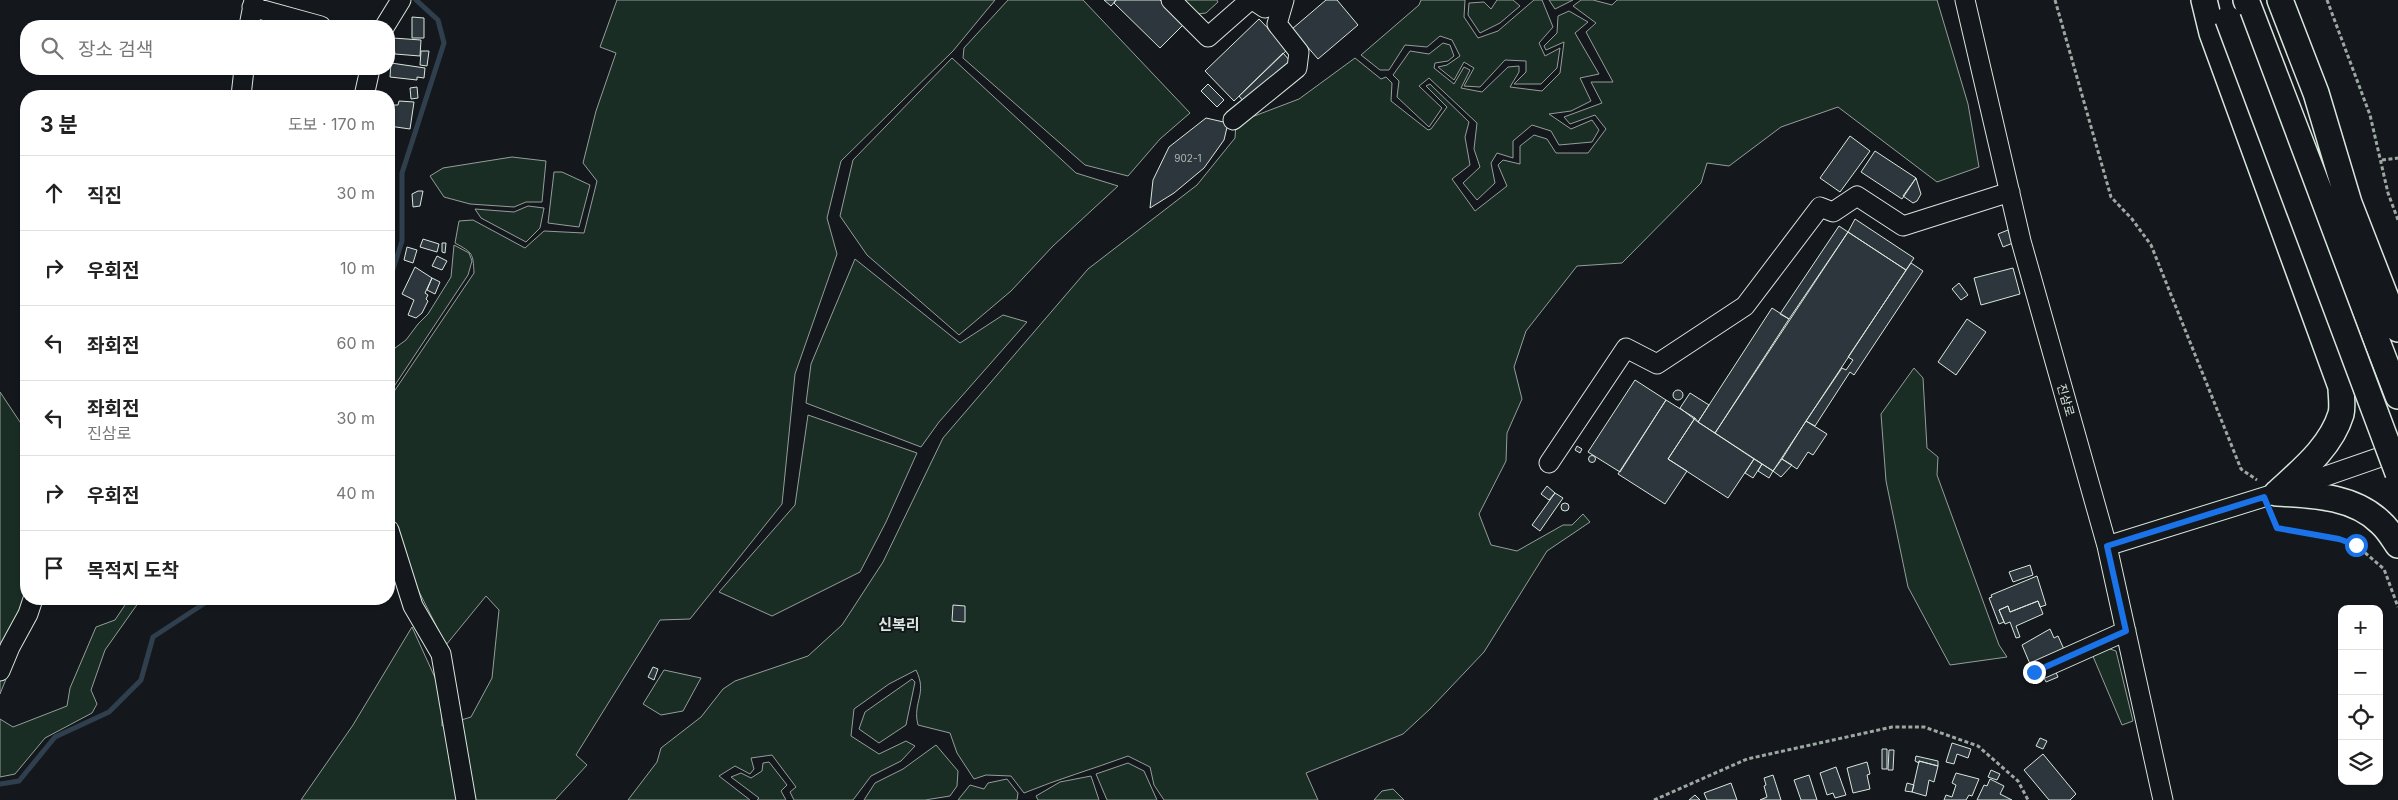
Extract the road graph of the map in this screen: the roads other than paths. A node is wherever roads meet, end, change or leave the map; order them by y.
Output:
1 (401, 0) edge
2 (1171, 0) edge
3 (1252, 0) edge
4 (1274, 0) edge
5 (1284, 0) edge
6 (1965, 0) edge
7 (2204, 0) edge
8 (2280, 0) edge
9 (253, 4) edge
10 (2237, 7) edge
11 (250, 20) edge
12 (302, 20) edge
13 (389, 20) edge
14 (243, 75) edge
15 (369, 75) edge
16 (241, 90) edge
17 (365, 90) edge
18 (1233, 120) dead end
19 (2010, 192) junction
20 (2398, 329) edge
21 (2398, 396) edge
22 (2398, 451) edge
23 (1549, 463) dead end
24 (2398, 473) edge
25 (2271, 495) junction
26 (2398, 545) edge
27 (2107, 546) junction
28 (395, 549) edge
29 (31, 605) edge
30 (2126, 631) junction
31 (0, 671) edge
32 (2034, 672) dead end
33 (466, 800) edge
34 (2163, 800) edge

1 - 13 street
2 - 3 street
3 - 4 street
5 - 18 street
6 - 19 street, 진삼로
7 - 25 main road
8 - 20 main road
9 - 11 street
9 - 12 street
10 - 21 main road
10 - 24 main road, bridge
14 - 16 street
15 - 17 street
19 - 23 street
19 - 27 street, 진삼로
22 - 25 street
25 - 26 main road
25 - 27 street
27 - 30 street, 진삼로
28 - 33 street
29 - 31 street
30 - 32 street
30 - 34 street, 진삼로

